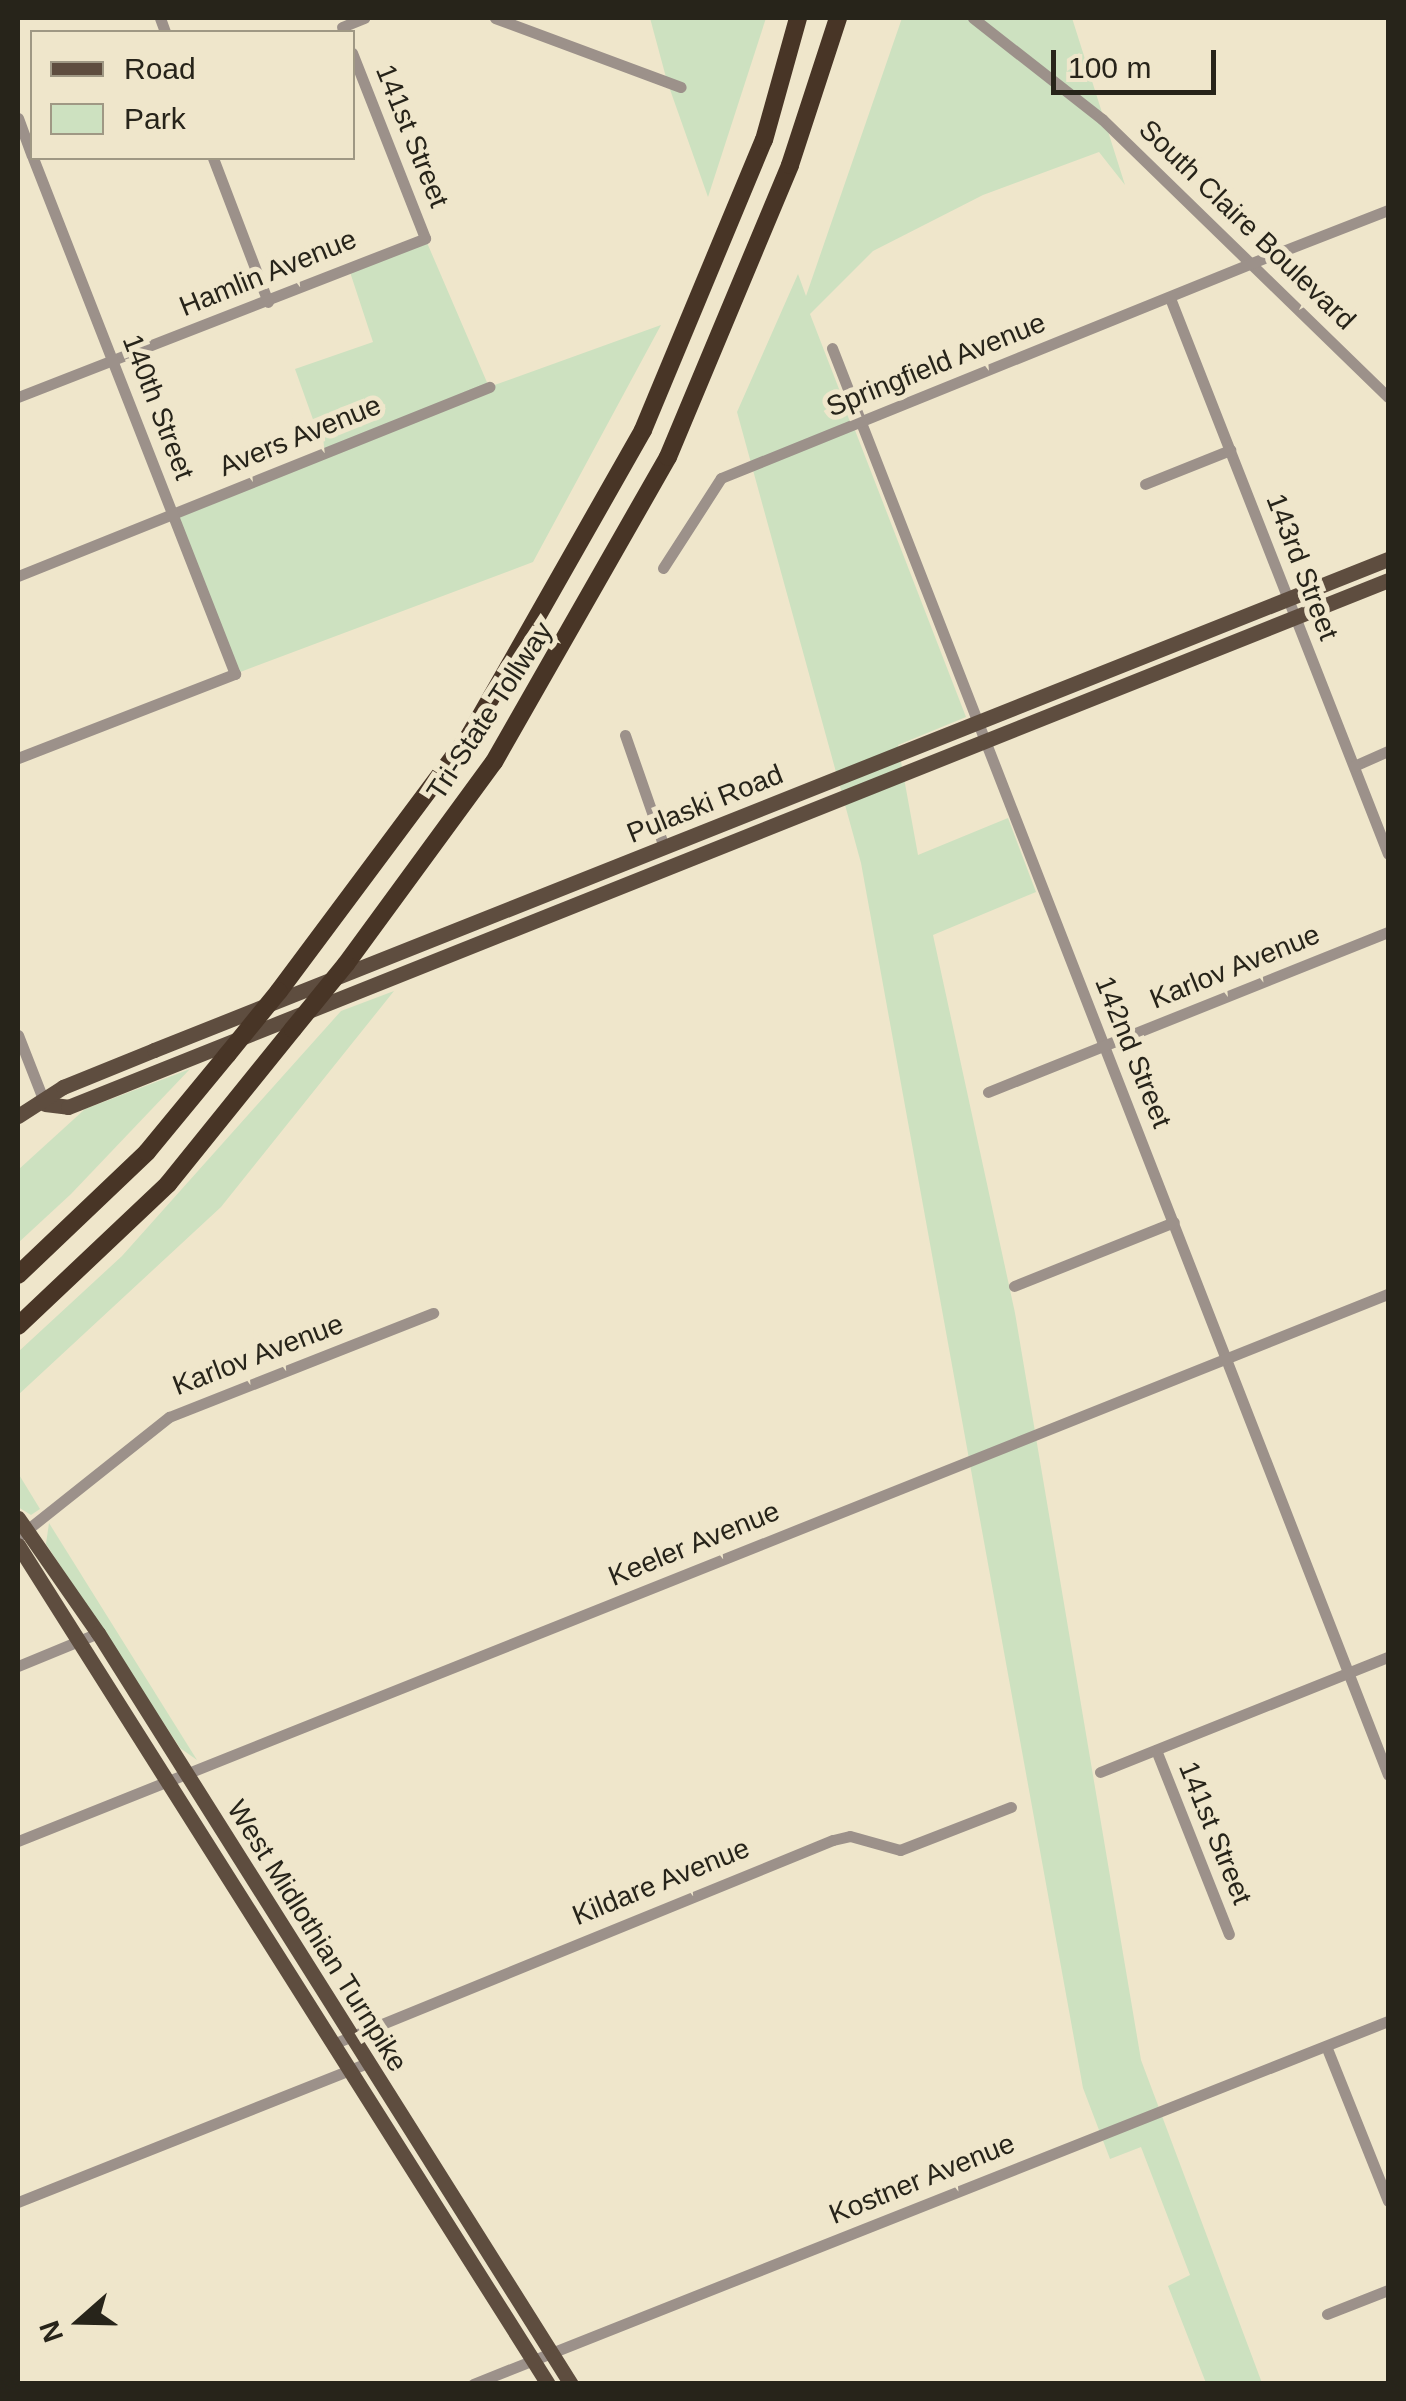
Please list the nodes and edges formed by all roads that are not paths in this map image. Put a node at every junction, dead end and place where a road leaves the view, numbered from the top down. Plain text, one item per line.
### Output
1 (364, 18) edge
2 (495, 18) edge
3 (798, 18) edge
4 (838, 18) edge
5 (973, 18) edge
6 (342, 26) edge
7 (355, 60) edge
8 (681, 86) dead end
9 (18, 118) edge
10 (30, 149) edge
11 (34, 160) edge
12 (214, 160) edge
13 (1388, 210) edge
14 (426, 238) joint
15 (1251, 263) junction
16 (1170, 298) junction
17 (268, 302) junction
18 (832, 348) dead end
19 (113, 360) junction
20 (489, 387) dead end
21 (18, 398) edge
22 (1388, 398) edge
23 (860, 421) junction
24 (1230, 450) junction
25 (1145, 484) dead end
26 (172, 514) junction
27 (1388, 559) edge
28 (662, 568) dead end
29 (18, 574) edge
30 (1388, 580) edge
31 (1287, 599) junction
32 (1294, 616) junction
33 (978, 723) junction
34 (625, 735) dead end
35 (985, 742) junction
36 (1388, 752) edge
37 (18, 758) edge
38 (1354, 766) junction
39 (664, 847) junction
40 (1388, 854) edge
41 (1388, 932) edge
42 (18, 1035) edge
43 (1104, 1046) junction
44 (988, 1092) dead end
45 (44, 1104) junction
46 (18, 1116) edge
47 (1174, 1222) junction
48 (18, 1275) edge
49 (1014, 1286) dead end
50 (1388, 1294) edge
51 (433, 1313) dead end
52 (18, 1326) edge
53 (1226, 1359) junction
54 (21, 1528) edge
55 (18, 1545) edge
56 (98, 1633) junction
57 (79, 1641) junction
58 (1388, 1658) edge
59 (18, 1666) edge
60 (1348, 1674) junction
61 (1156, 1750) junction
62 (1100, 1772) dead end
63 (185, 1774) junction
64 (1388, 1775) edge
65 (167, 1781) junction
66 (1010, 1807) dead end
67 (18, 1841) edge
68 (1229, 1934) dead end
69 (1388, 2022) edge
70 (351, 2036) junction
71 (333, 2044) junction
72 (1326, 2046) junction
73 (368, 2063) junction
74 (349, 2070) junction
75 (1388, 2201) edge
76 (18, 2202) edge
77 (1388, 2290) edge
78 (1327, 2314) dead end
79 (552, 2352) junction
80 (532, 2360) junction
81 (474, 2384) edge
82 (548, 2384) edge
83 (572, 2384) edge

1 - 6 street
2 - 8 street
3 - 48 highway, Tri-State Tollway, bridge
4 - 52 highway, Tri-State Tollway, bridge
5 - 15 street, South Claire Boulevard
7 - 14 street, 141st Street
9 - 10 street, 140th Street
11 - 19 street, 140th Street
12 - 17 street
13 - 15 street, Springfield Avenue
14 - 17 street, Hamlin Avenue
15 - 16 street, Springfield Avenue
15 - 22 street, South Claire Boulevard
16 - 23 street, Springfield Avenue
16 - 24 street, 143rd Street
17 - 19 street, Hamlin Avenue
18 - 23 street, 142nd Street
19 - 21 street, Hamlin Avenue
19 - 26 street, 140th Street
20 - 26 street, Avers Avenue
23 - 28 street, Springfield Avenue
23 - 33 street, 142nd Street
24 - 25 street
24 - 31 street, 143rd Street
26 - 29 street, Avers Avenue
26 - 37 street, 140th Street
27 - 31 main road, Pulaski Road
30 - 32 main road, Pulaski Road
31 - 32 street, 143rd Street
31 - 33 main road, Pulaski Road
32 - 35 main road, Pulaski Road
32 - 38 street, 143rd Street
33 - 35 street, 142nd Street
33 - 39 main road, Pulaski Road
34 - 39 street
35 - 43 street, 142nd Street
35 - 45 main road, Pulaski Road
36 - 38 street
38 - 40 street, 143rd Street
39 - 45 main road, Pulaski Road
41 - 43 street, Karlov Avenue
42 - 45 street
43 - 44 street, Karlov Avenue
43 - 47 street, 142nd Street
45 - 46 main road, Pulaski Road
47 - 49 street
47 - 53 street, 142nd Street
50 - 53 street, Keeler Avenue
51 - 54 street, Karlov Avenue
53 - 60 street, 142nd Street
53 - 63 street, Keeler Avenue
54 - 56 main road, West Midlothian Turnpike
55 - 57 main road, West Midlothian Turnpike
56 - 57 street
56 - 63 main road, West Midlothian Turnpike
57 - 59 street
57 - 65 main road, West Midlothian Turnpike
58 - 60 street
60 - 61 street
60 - 64 street, 142nd Street
61 - 62 street
61 - 68 street, 141st Street
63 - 65 street, Keeler Avenue
63 - 70 main road, West Midlothian Turnpike
65 - 67 street, Keeler Avenue
65 - 71 main road, West Midlothian Turnpike
66 - 70 street, Kildare Avenue
69 - 72 street, Kostner Avenue
70 - 71 street, Kildare Avenue
70 - 73 main road, West Midlothian Turnpike
71 - 74 main road, West Midlothian Turnpike
72 - 75 street
72 - 79 street, Kostner Avenue
73 - 74 street
73 - 79 main road, West Midlothian Turnpike
74 - 76 street
74 - 80 main road, West Midlothian Turnpike
77 - 78 street
79 - 80 street, Kostner Avenue
79 - 83 main road, West Midlothian Turnpike
80 - 81 street, Kostner Avenue
80 - 82 main road, West Midlothian Turnpike

